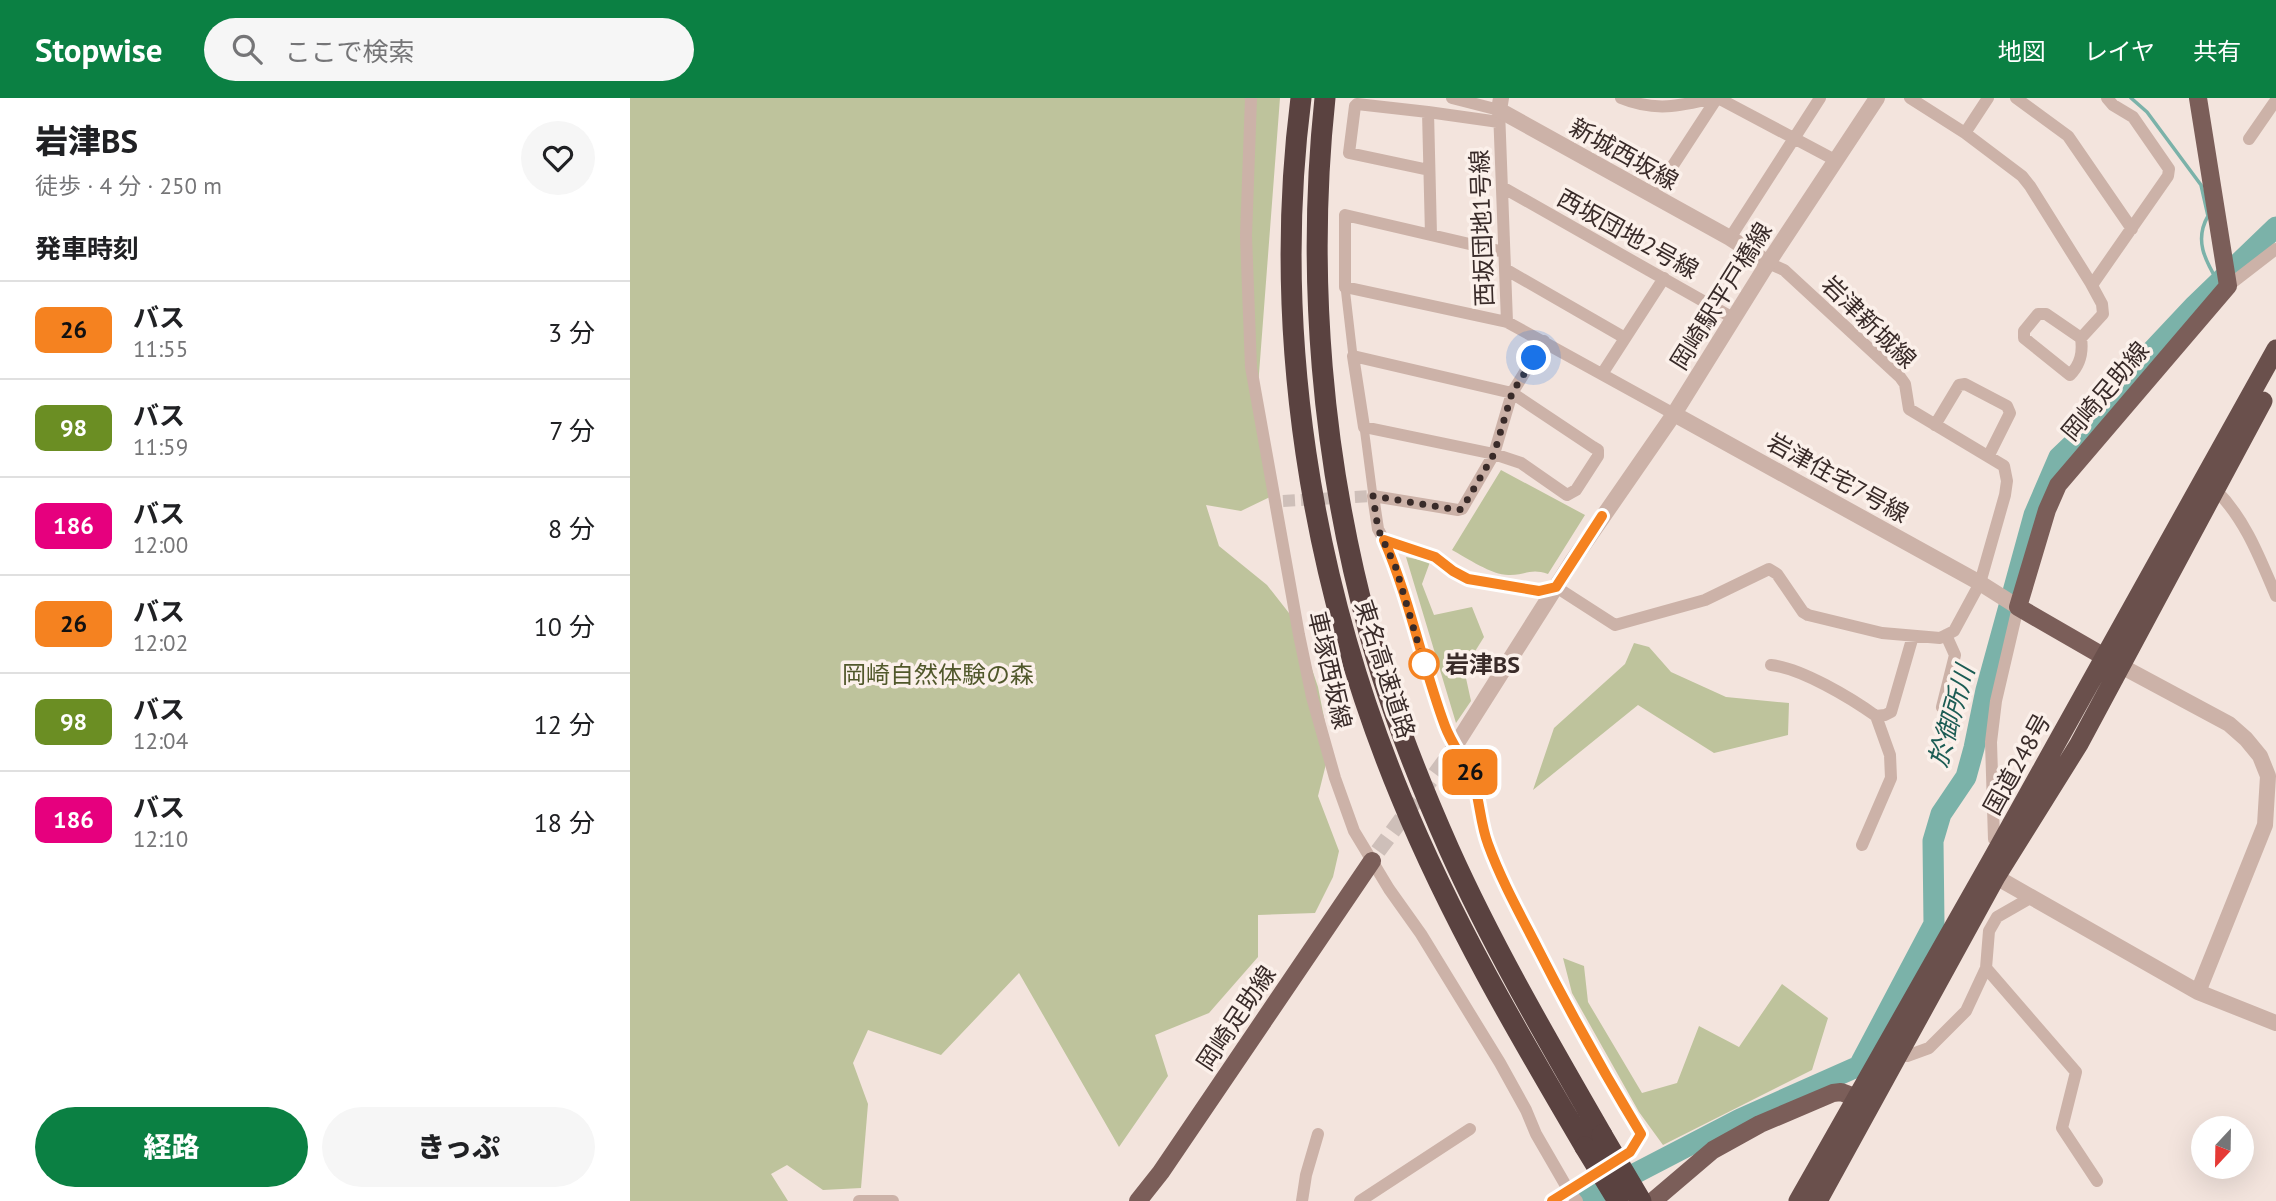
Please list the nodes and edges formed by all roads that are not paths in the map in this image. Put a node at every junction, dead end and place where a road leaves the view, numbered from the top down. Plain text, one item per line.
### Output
1 (1251, 98) edge
2 (1301, 98) edge
3 (1325, 98) edge
4 (1452, 98) edge
5 (1621, 98) edge
6 (1717, 98) edge
7 (1821, 98) edge
8 (1877, 98) edge
9 (1910, 98) edge
10 (1988, 98) edge
11 (2016, 98) edge
12 (2198, 98) edge
13 (2113, 100) edge
14 (2276, 100) edge
15 (1500, 110) edge
16 (1428, 112) junction
17 (1965, 133) junction
18 (2249, 138) dead end
19 (1795, 140) junction
20 (1835, 160) junction
21 (1429, 170) junction
22 (1502, 187) junction
23 (1653, 197) junction
24 (2132, 229) junction
25 (1431, 236) junction
26 (1730, 238) junction
27 (2276, 249) edge
28 (1504, 252) junction
29 (1768, 263) junction
30 (1505, 269) junction
31 (2227, 277) junction
32 (1664, 278) junction
33 (2089, 280) junction
34 (1345, 287) junction
35 (1733, 318) junction
36 (1507, 322) junction
37 (1625, 338) junction
38 (2081, 338) junction
39 (1544, 341) junction
40 (2276, 349) edge
41 (1353, 356) junction
42 (1602, 374) junction
43 (2276, 376) edge
44 (1512, 393) junction
45 (1674, 414) junction
46 (1935, 425) junction
47 (1364, 427) junction
48 (1494, 454) junction
49 (1989, 455) junction
50 (2214, 489) junction
51 (1373, 496) junction
52 (1384, 540) junction
53 (1980, 583) junction
54 (1556, 587) junction
55 (2276, 596) edge
56 (2018, 607) junction
57 (1946, 635) junction
58 (1913, 636) junction
59 (2113, 662) junction
60 (1770, 665) dead end
61 (1951, 711) dead end
62 (1876, 716) junction
63 (1452, 751) junction
64 (2272, 774) edge
65 (1994, 839) dead end
66 (1862, 845) dead end
67 (1375, 856) junction
68 (1996, 877) junction
69 (2032, 897) junction
70 (1986, 968) junction
71 (2198, 992) junction
72 (2276, 1023) edge
73 (1907, 1056) dead end
74 (1863, 1100) junction
75 (1470, 1129) dead end
76 (1318, 1134) dead end
77 (1593, 1141) junction
78 (2097, 1181) dead end
79 (1574, 1197) edge
80 (1655, 1199) edge
81 (859, 1201) edge
82 (893, 1201) edge
83 (1138, 1201) edge
84 (1302, 1201) edge
85 (1360, 1201) edge
86 (1552, 1201) edge
87 (1618, 1201) edge
88 (1798, 1201) edge
89 (1818, 1201) edge

1 - 67 street, 車塚西坂線
2 - 77 highway, 東名高速道路
3 - 77 highway, 東名高速道路
4 - 15 street, 新城西坂線
5 - 6 street
6 - 19 street
6 - 23 street
7 - 19 street
8 - 20 street, 岡崎駅平戸橋線
9 - 17 street
10 - 17 street
11 - 24 street
12 - 31 main road
13 - 24 street
14 - 18 street
15 - 16 street
15 - 22 street, 西坂団地1号線
15 - 23 street, 新城西坂線
16 - 21 street
16 - 21 street
17 - 33 street
19 - 20 street
19 - 26 street
20 - 29 street, 岡崎駅平戸橋線
21 - 25 street
22 - 28 street, 西坂団地1号線
22 - 32 street, 西坂団地2号線
23 - 26 street, 新城西坂線
24 - 33 street
25 - 28 street
25 - 34 street
26 - 29 street, 新城西坂線
27 - 31 street
28 - 30 street, 西坂団地1号線
29 - 35 street, 岡崎駅平戸橋線
29 - 46 street, 岩津新城線
30 - 36 street, 西坂団地1号線
30 - 37 street
31 - 56 main road, 岡崎足助線
32 - 35 street, 西坂団地2号線
32 - 37 street
33 - 38 street
34 - 36 street
34 - 41 street
35 - 45 street, 岡崎駅平戸橋線
36 - 39 street, 西坂団地1号線
37 - 42 street
38 - 38 street
39 - 42 street, 西坂団地1号線
39 - 44 street
40 - 59 highway, 国道248号
41 - 44 street
41 - 47 street
42 - 45 street, 西坂団地1号線
43 - 50 highway, 国道248号
44 - 48 street
44 - 48 street
45 - 53 street, 岩津住宅7号線
45 - 54 street, 岡崎駅平戸橋線
46 - 49 street, 岩津新城線
46 - 49 street
47 - 48 street
47 - 51 street
48 - 51 street
49 - 53 street, 岩津新城線
50 - 55 street
50 - 59 highway, 国道248号
51 - 52 street
52 - 54 street
52 - 63 street
53 - 56 street, 岩津住宅7号線
53 - 57 street, 岩津新城線
54 - 58 street
54 - 63 street
56 - 59 main road
56 - 65 street
57 - 58 street
57 - 61 street
58 - 62 street
59 - 64 street
59 - 68 highway, 国道248号
59 - 74 highway, 国道248号
60 - 62 street
62 - 66 street
63 - 79 street
64 - 71 street
67 - 79 street, 車塚西坂線
67 - 83 main road, 岡崎足助線
68 - 69 street
68 - 74 highway, 国道248号
69 - 70 street
69 - 71 street
70 - 73 street
70 - 78 street
71 - 72 street
74 - 80 main road
74 - 88 highway, 国道248号
74 - 89 highway, 国道248号
75 - 85 street
76 - 84 street
77 - 80 highway, 東名高速道路, bridge
77 - 87 highway, 東名高速道路, bridge
79 - 86 street
81 - 82 street

